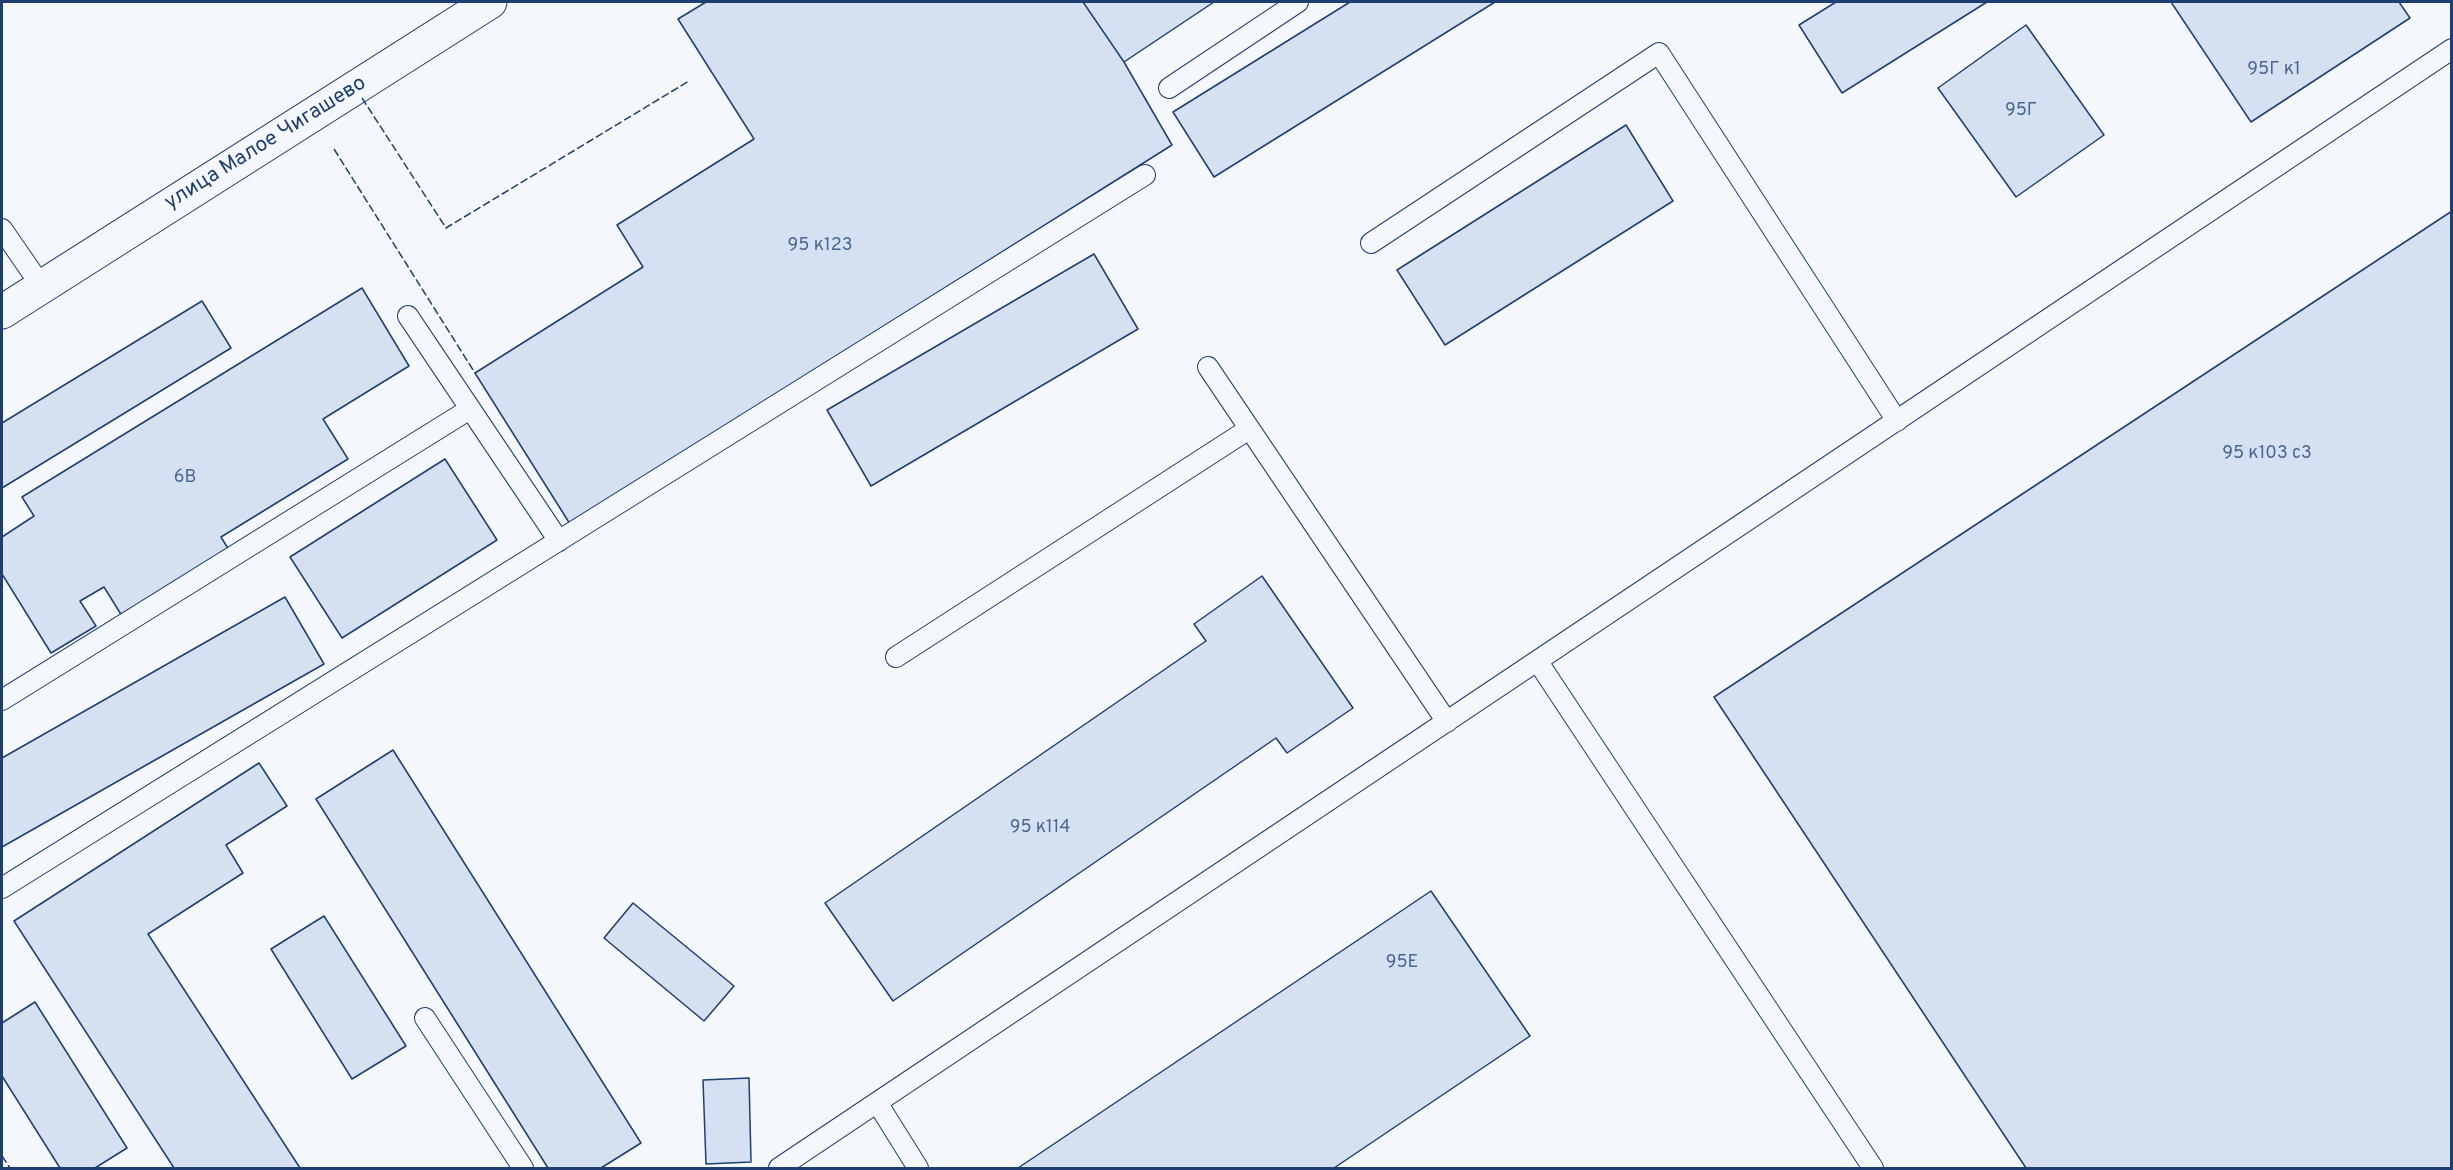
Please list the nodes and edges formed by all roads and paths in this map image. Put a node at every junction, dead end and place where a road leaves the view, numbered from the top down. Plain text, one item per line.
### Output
1 (490, 2) edge
2 (1298, 2) edge
3 (2451, 49) edge
4 (1169, 88) dead end
5 (1145, 176) dead end
6 (2, 229) edge
7 (1371, 243) dead end
8 (42, 287) junction
9 (2, 312) edge
10 (408, 316) dead end
11 (1208, 367) dead end
12 (470, 409) junction
13 (1897, 421) junction
14 (1249, 429) junction
15 (559, 541) junction
16 (896, 657) dead end
17 (1538, 662) junction
18 (2, 700) edge
19 (1447, 722) junction
20 (2, 888) edge
21 (424, 1018) dead end
22 (878, 1104) junction
23 (804, 1162) edge
24 (523, 1168) edge
25 (779, 1168) edge
26 (918, 1168) edge
27 (1873, 1168) edge

1 - 8 street, улица Малое Чигашево
2 - 4 lane
3 - 13 lane
5 - 15 lane
6 - 8 lane
7 - 13 lane
8 - 9 street, улица Малое Чигашево
10 - 12 lane
11 - 14 lane
12 - 15 lane
12 - 18 lane
13 - 17 lane
14 - 16 lane
14 - 19 lane
15 - 20 lane
17 - 19 lane
17 - 27 lane
19 - 22 lane
21 - 24 lane
22 - 23 lane
22 - 26 lane
23 - 25 lane

